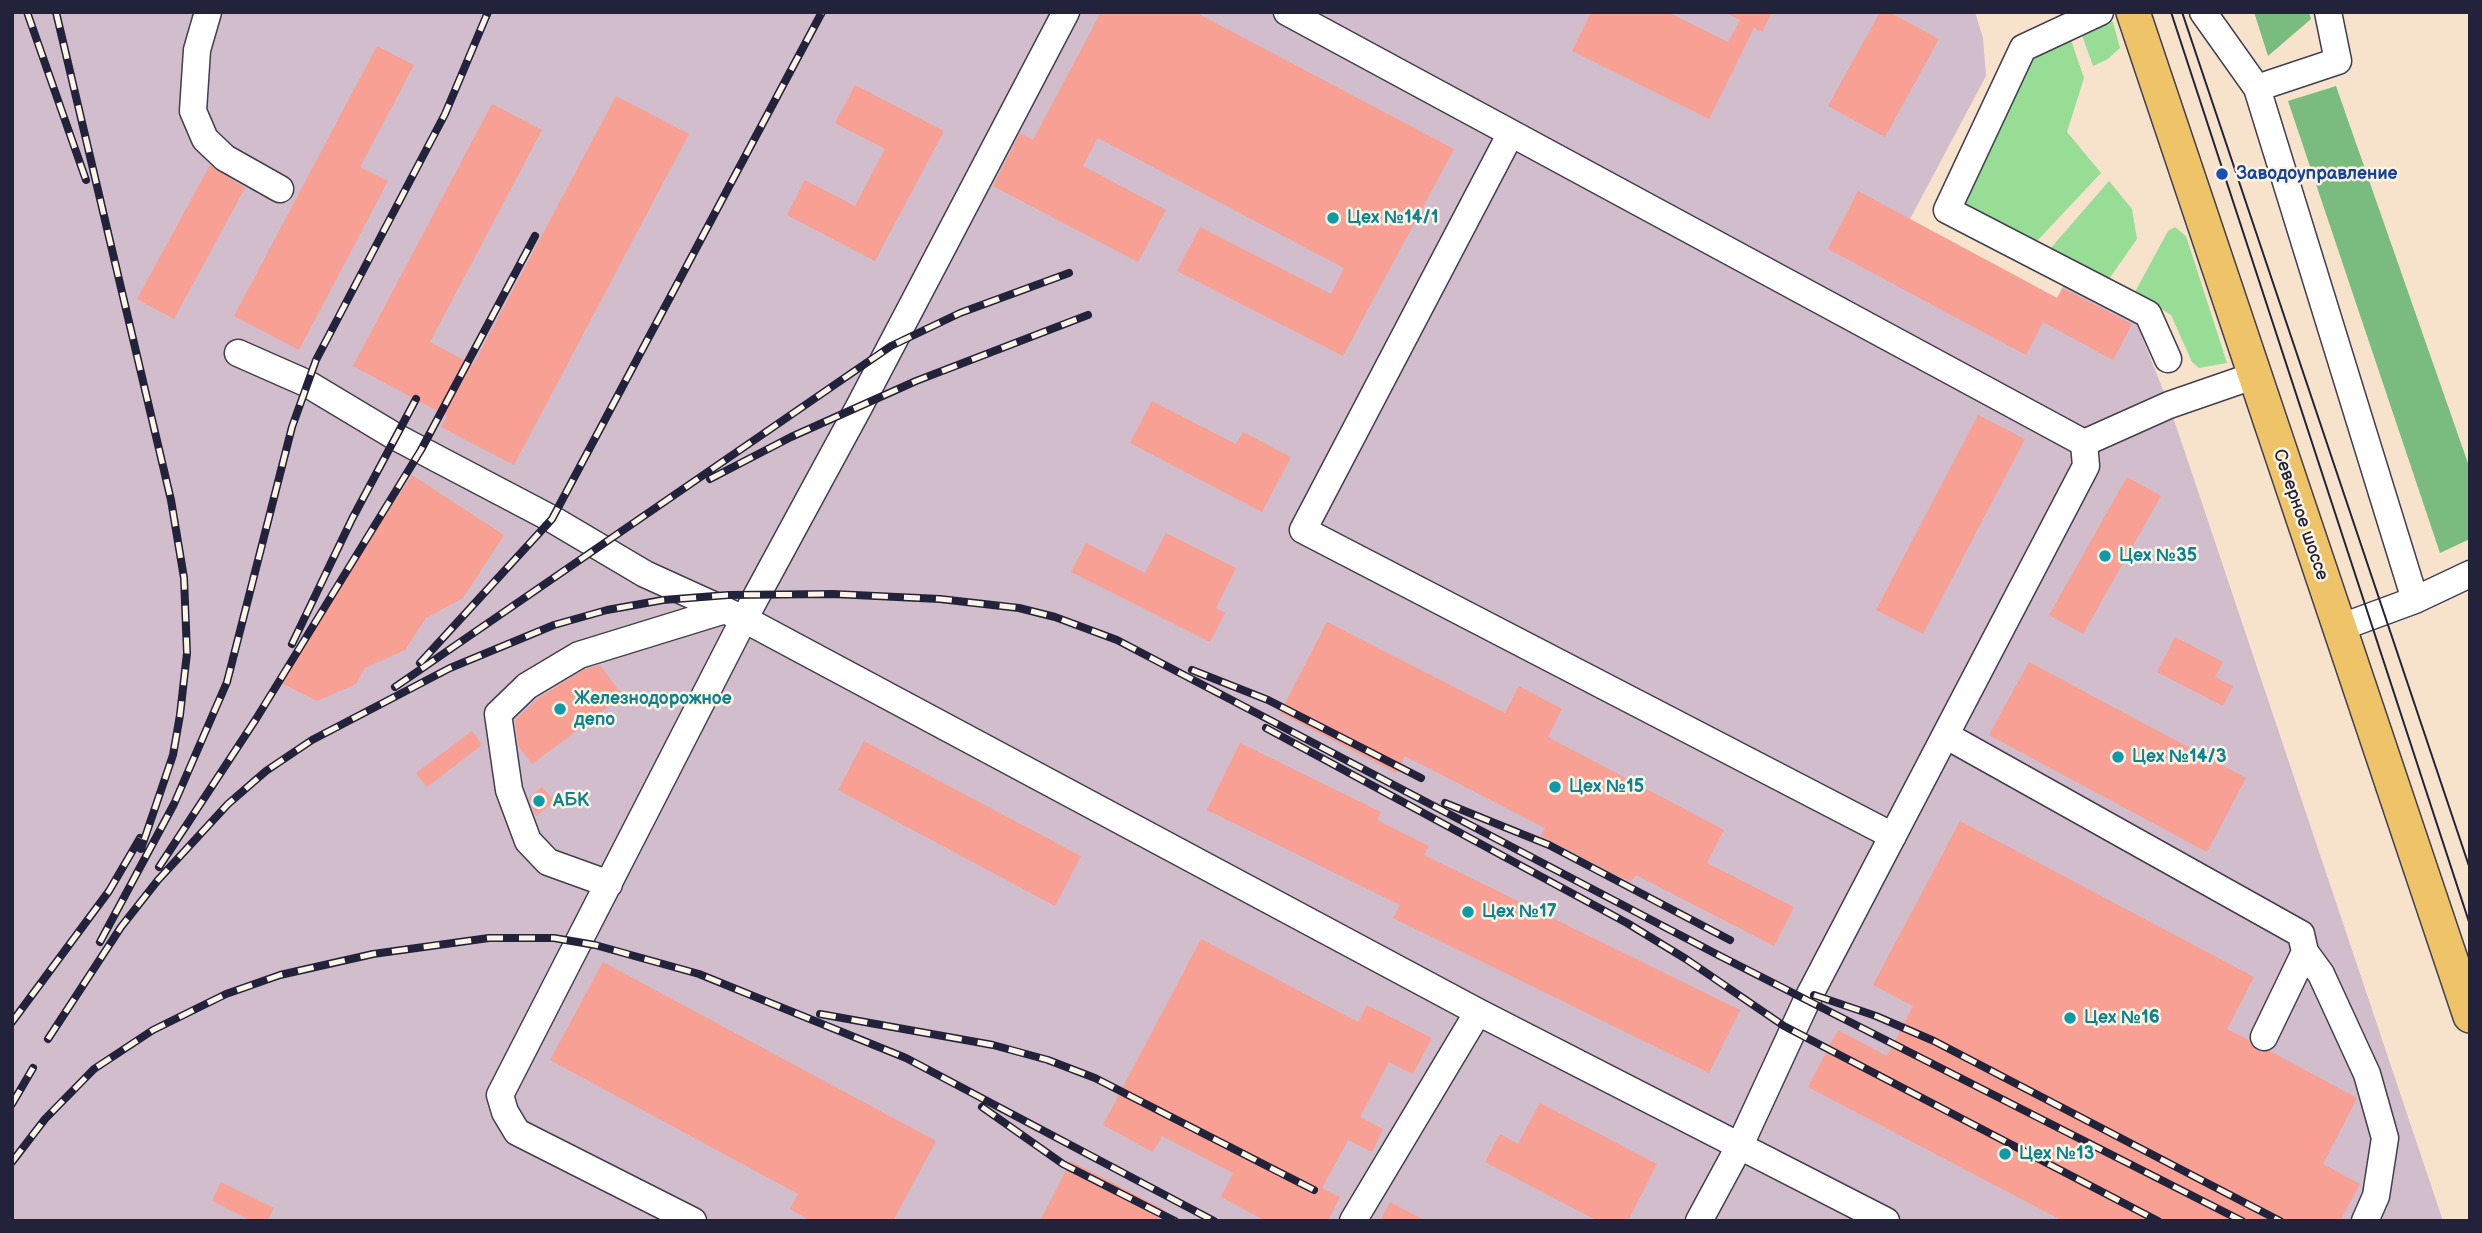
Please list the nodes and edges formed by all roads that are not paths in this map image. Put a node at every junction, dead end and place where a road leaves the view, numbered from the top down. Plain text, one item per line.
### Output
1 (208, 12) edge
2 (1066, 12) edge
3 (1287, 12) edge
4 (2100, 12) edge
5 (2133, 12) edge
6 (2203, 12) edge
7 (2328, 12) edge
8 (2257, 88) junction
9 (1511, 133) junction
10 (279, 189) dead end
11 (238, 353) dead end
12 (2168, 359) dead end
13 (2253, 376) junction
14 (2084, 443) junction
15 (2470, 574) edge
16 (2414, 600) junction
17 (735, 614) junction
18 (2339, 628) junction
19 (1947, 736) junction
20 (1893, 836) junction
21 (609, 884) junction
22 (2305, 953) junction
23 (1478, 1012) junction
24 (2470, 1016) edge
25 (2264, 1037) dead end
26 (1740, 1145) junction
27 (693, 1221) edge
28 (1353, 1221) edge
29 (1699, 1221) edge
30 (1886, 1221) edge
31 (2365, 1221) edge

1 - 10 lane
2 - 17 lane
3 - 9 lane
4 - 12 lane
5 - 13 main road, Северное шоссе
6 - 8 lane
7 - 8 lane
8 - 16 lane
9 - 14 lane
9 - 20 lane
11 - 17 lane
13 - 14 lane
13 - 18 main road, Северное шоссе
14 - 19 lane
15 - 16 lane
16 - 18 lane
17 - 21 lane
17 - 21 lane
17 - 23 lane
18 - 24 main road, Северное шоссе
19 - 20 lane
19 - 22 lane
20 - 26 lane
21 - 27 lane
22 - 25 lane
22 - 31 lane
23 - 26 lane
23 - 28 lane
26 - 29 lane
26 - 30 lane

